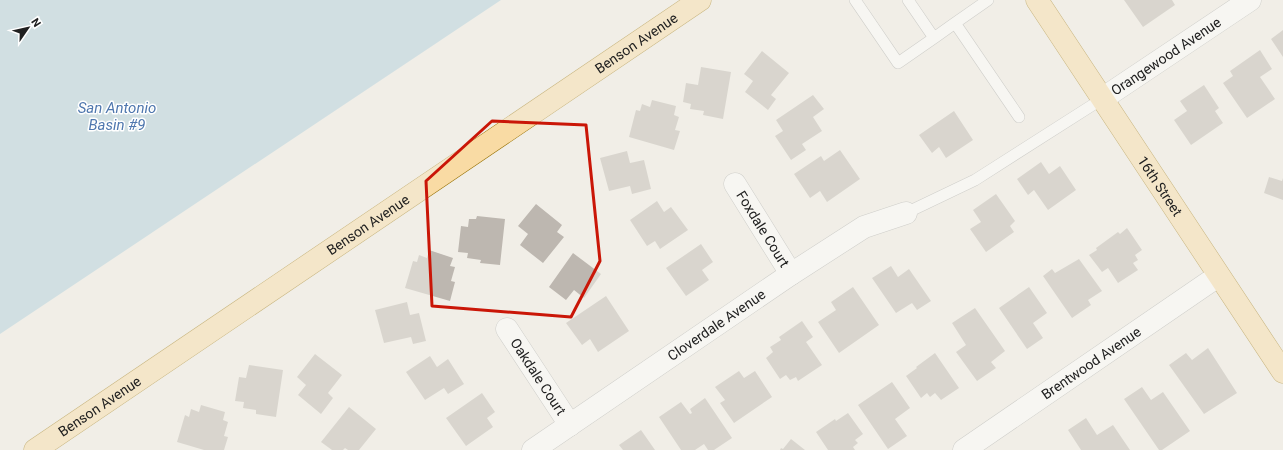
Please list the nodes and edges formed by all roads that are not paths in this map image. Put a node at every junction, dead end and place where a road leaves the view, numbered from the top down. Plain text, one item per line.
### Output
1 (700, 0) edge
2 (855, 0) edge
3 (908, 0) edge
4 (988, 0) edge
5 (1037, 0) edge
6 (1247, 1) edge
7 (955, 23) junction
8 (934, 38) junction
9 (1102, 99) junction
10 (1019, 117) dead end
11 (735, 184) dead end
12 (906, 213) joint
13 (791, 274) junction
14 (1218, 276) junction
15 (507, 329) dead end
16 (1283, 372) edge
17 (570, 425) junction
18 (35, 450) edge
19 (532, 450) edge
20 (964, 450) edge

1 - 18 main road, Benson Avenue
2 - 8 lane
3 - 8 lane
4 - 7 lane
5 - 9 main road, 16th Street
6 - 9 street, Orangewood Avenue
7 - 8 lane
7 - 10 lane
9 - 12 lane
9 - 14 main road, 16th Street
11 - 13 street, Foxdale Court
12 - 13 street, Cloverdale Avenue
13 - 17 street, Cloverdale Avenue
14 - 16 main road, 16th Street
14 - 20 street, Brentwood Avenue
15 - 17 street, Oakdale Court
17 - 19 street, Cloverdale Avenue

